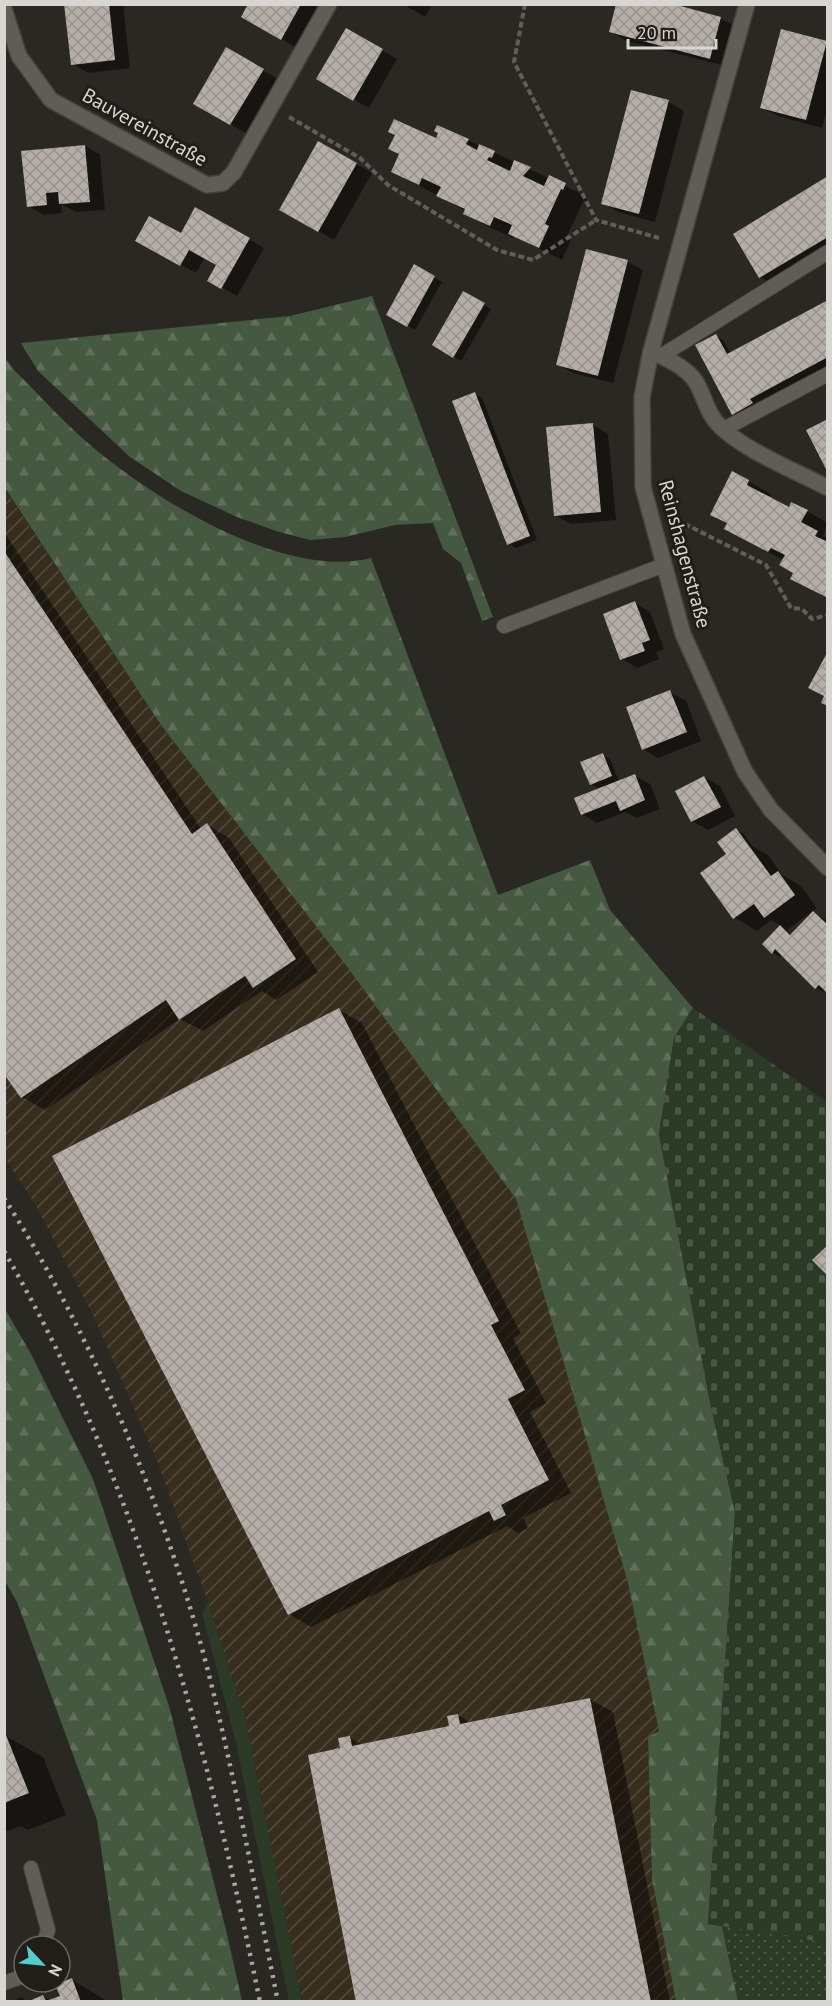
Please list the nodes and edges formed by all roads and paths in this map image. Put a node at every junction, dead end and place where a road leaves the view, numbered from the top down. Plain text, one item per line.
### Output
1 (329, 4) edge
2 (525, 4) edge
3 (747, 4) edge
4 (4, 9) edge
5 (272, 106) junction
6 (596, 220) junction
7 (683, 244) junction
8 (828, 252) edge
9 (656, 353) junction
10 (828, 374) edge
11 (724, 429) junction
12 (828, 488) edge
13 (683, 523) dead end
14 (664, 565) junction
15 (828, 615) edge
16 (504, 626) dead end
17 (828, 868) edge
18 (31, 1868) dead end
19 (47, 1934) edge

1 - 5 street, Bauvereinstraße
2 - 6 path
3 - 7 street, Reinshagenstraße
4 - 5 street, Bauvereinstraße
5 - 6 path
6 - 7 path
7 - 9 street, Reinshagenstraße
8 - 9 lane
9 - 11 street
9 - 14 street, Reinshagenstraße
10 - 11 lane
11 - 12 street
13 - 15 path
14 - 16 lane
14 - 17 street, Reinshagenstraße
18 - 19 lane

